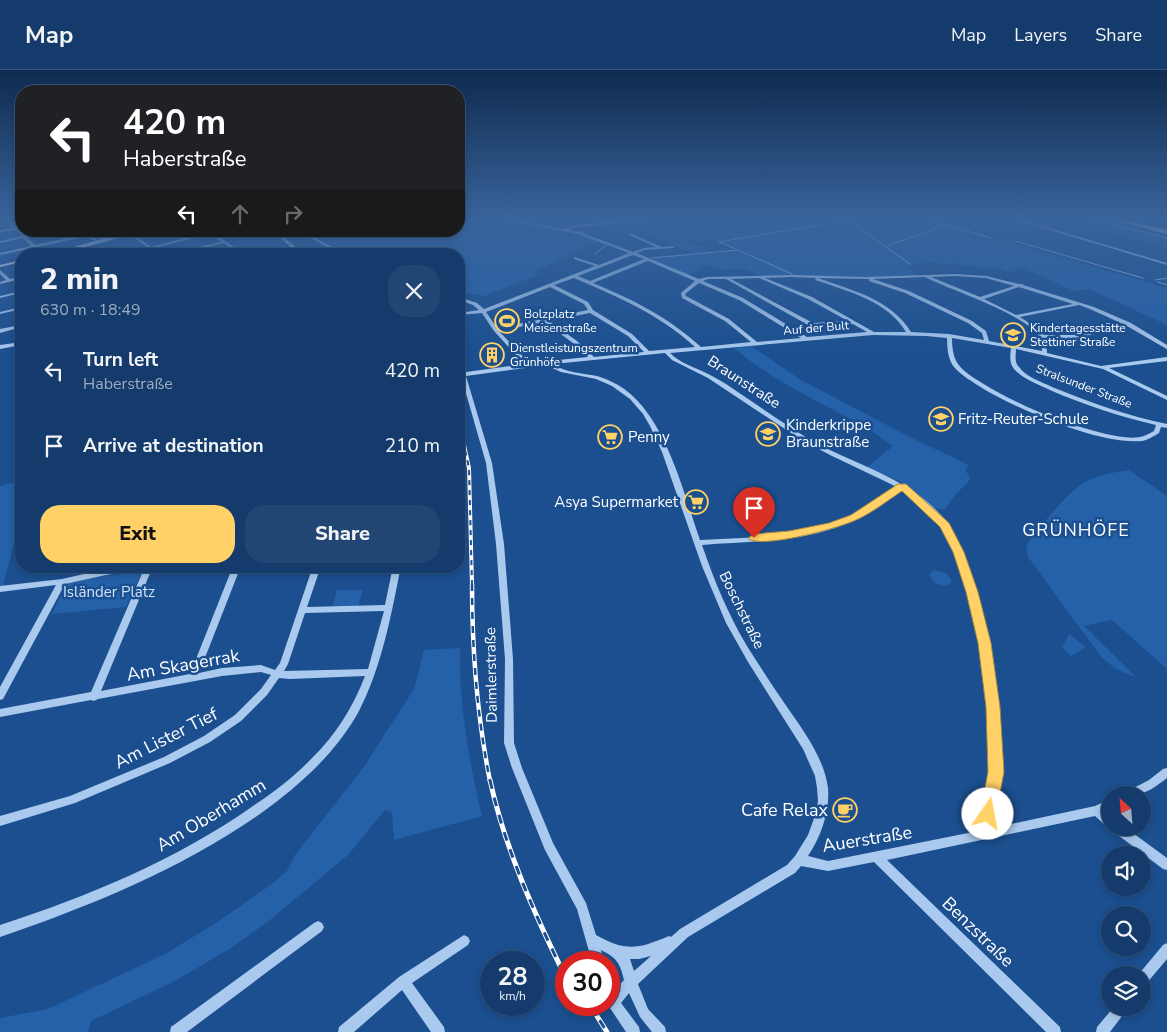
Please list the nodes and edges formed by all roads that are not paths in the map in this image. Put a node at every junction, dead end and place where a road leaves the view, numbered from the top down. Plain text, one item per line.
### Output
1 (593, 264) edge
2 (605, 264) edge
3 (635, 264) edge
4 (660, 264) edge
5 (599, 266) junction
6 (0, 271) edge
7 (574, 276) junction
8 (758, 276) junction
9 (811, 276) junction
10 (925, 276) junction
11 (726, 278) junction
12 (867, 278) junction
13 (15, 280) edge
14 (700, 280) junction
15 (9, 281) junction
16 (589, 282) junction
17 (0, 283) edge
18 (550, 285) junction
19 (1021, 285) junction
20 (15, 293) edge
21 (0, 297) edge
22 (980, 299) junction
23 (465, 300) edge
24 (1079, 304) junction
25 (15, 309) edge
26 (483, 311) junction
27 (591, 311) junction
28 (0, 313) edge
29 (465, 313) edge
30 (1016, 316) junction
31 (545, 320) junction
32 (855, 322) junction
33 (1129, 324) junction
34 (15, 327) edge
35 (496, 330) junction
36 (0, 331) edge
37 (873, 333) junction
38 (910, 334) junction
39 (949, 336) junction
40 (1042, 337) junction
41 (805, 338) junction
42 (987, 342) junction
43 (755, 343) junction
44 (15, 345) edge
45 (0, 347) edge
46 (1014, 347) junction
47 (1167, 347) edge
48 (699, 348) junction
49 (666, 351) junction
50 (648, 353) junction
51 (1044, 354) junction
52 (592, 358) junction
53 (1167, 359) edge
54 (549, 363) junction
55 (528, 365) junction
56 (1104, 368) junction
57 (465, 374) edge
58 (465, 387) edge
59 (1167, 398) edge
60 (1159, 424) junction
61 (1167, 426) edge
62 (902, 487) junction
63 (698, 543) junction
64 (93, 573) edge
65 (145, 573) edge
66 (234, 573) edge
67 (315, 573) edge
68 (396, 573) edge
69 (62, 582) junction
70 (0, 589) edge
71 (388, 608) junction
72 (302, 610) junction
73 (372, 672) junction
74 (277, 674) junction
75 (194, 677) junction
76 (0, 696) edge
77 (94, 697) junction
78 (0, 713) edge
79 (1167, 772) edge
80 (1147, 786) edge
81 (1101, 808) edge
82 (1096, 811) junction
83 (1101, 815) edge
84 (0, 821) edge
85 (994, 832) junction
86 (1129, 836) edge
87 (876, 857) junction
88 (799, 860) junction
89 (1167, 865) edge
90 (318, 927) dead end
91 (0, 932) edge
92 (684, 933) junction
93 (592, 939) junction
94 (464, 941) dead end
95 (1167, 949) edge
96 (595, 951) edge
97 (615, 951) edge
98 (620, 952) edge
99 (620, 956) edge
100 (1151, 969) edge
101 (403, 981) junction
102 (631, 982) junction
103 (620, 990) edge
104 (620, 1010) edge
105 (1115, 1016) edge
106 (176, 1032) edge
107 (344, 1032) edge
108 (439, 1032) edge
109 (634, 1032) edge
110 (660, 1032) edge
111 (1055, 1032) edge
112 (1102, 1032) edge

1 - 5 street
2 - 5 street
3 - 16 street
4 - 14 street
5 - 7 street
6 - 15 street
7 - 16 street
7 - 18 street
8 - 9 street
8 - 11 street
8 - 32 street
9 - 12 street
9 - 38 street
10 - 12 street
10 - 19 street
10 - 22 street
11 - 14 street
11 - 32 street
12 - 42 street
13 - 15 street
14 - 41 street
14 - 43 street
15 - 17 street
16 - 48 street
18 - 26 street
18 - 27 street
19 - 22 street
19 - 24 street
20 - 21 street
22 - 30 street
23 - 26 street
24 - 30 street
24 - 33 street
25 - 28 street
26 - 29 street
26 - 35 street
27 - 31 street
27 - 50 street
30 - 40 street
31 - 35 street
31 - 52 street
32 - 37 street
33 - 40 street
33 - 47 street
34 - 36 street
35 - 55 street
37 - 38 street, Auf der Bult
37 - 41 street, Auf der Bult
38 - 39 street, Auf der Bult
39 - 42 street, Auf der Bult
39 - 60 street
40 - 51 street
41 - 43 street, Auf der Bult
42 - 46 street, Auf der Bult
43 - 48 street, Auf der Bult
44 - 45 street
46 - 51 street, Auf der Bult
46 - 60 street, Stralsunder Straße
48 - 49 street, Auf der Bult
49 - 50 street, Auf der Bult
49 - 62 street, Braunstraße
50 - 52 street, Auf der Bult
51 - 56 street, Auf der Bult
52 - 54 street, Auf der Bult
53 - 56 street, Auf der Bult
54 - 55 street, Auf der Bult
54 - 63 street, Boschstraße
55 - 57 street, Auf der Bult
56 - 59 street
58 - 93 street, Daimlerstraße
60 - 61 street, Stralsunder Straße
62 - 63 street
62 - 85 street, Braunstraße
63 - 88 street, Boschstraße
64 - 69 street
65 - 77 street
66 - 75 street
67 - 72 street, Am Lister Tief
68 - 71 street, Am Oberhamm
69 - 70 street
69 - 76 street
71 - 72 street
71 - 73 street, Am Oberhamm
72 - 74 street, Am Lister Tief
73 - 74 street, Am Skagerrak
73 - 91 street, Am Oberhamm
74 - 75 street, Am Skagerrak
74 - 84 street, Am Lister Tief
75 - 77 street, Am Skagerrak
77 - 78 street, Am Skagerrak
79 - 80 street
81 - 82 street, Auerstraße
82 - 83 street
82 - 85 street, Auerstraße
85 - 87 street, Auerstraße
86 - 89 street
87 - 88 street, Auerstraße
87 - 111 street, Benzstraße
88 - 92 street
90 - 106 street
92 - 98 street
92 - 102 street
93 - 96 street, Daimlerstraße
93 - 97 street
94 - 101 street
95 - 100 street
99 - 102 street
101 - 107 street
101 - 108 street
102 - 103 street
102 - 110 street
104 - 109 street
105 - 112 street

